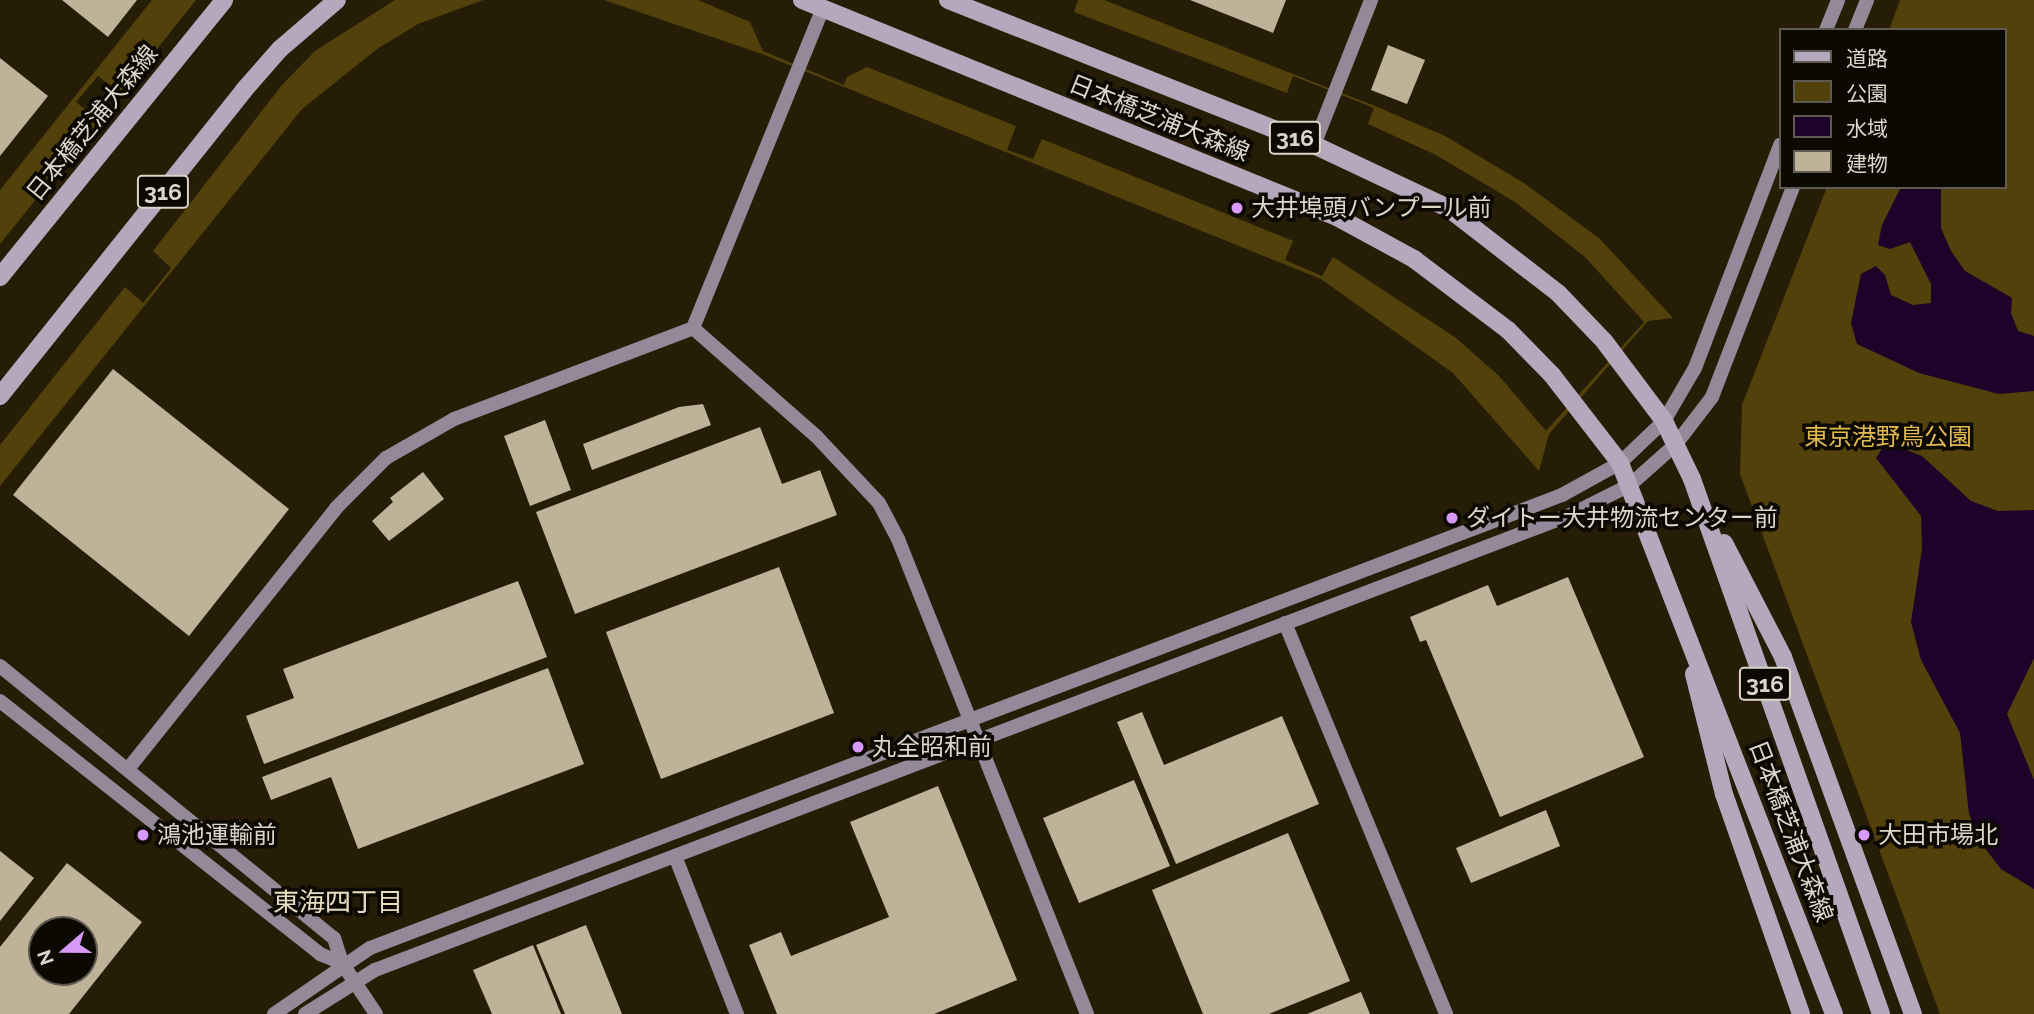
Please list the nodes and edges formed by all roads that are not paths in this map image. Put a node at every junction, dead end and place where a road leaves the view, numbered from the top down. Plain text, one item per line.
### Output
1 (219, 0) edge
2 (224, 0) edge
3 (337, 0) edge
4 (802, 0) edge
5 (948, 0) edge
6 (1371, 0) edge
7 (1838, 0) edge
8 (1867, 0) edge
9 (823, 8) junction
10 (1827, 28) edge
11 (1856, 28) edge
12 (191, 38) junction
13 (1314, 145) junction
14 (1778, 150) edge
15 (1792, 189) edge
16 (0, 277) edge
17 (693, 328) junction
18 (0, 396) edge
19 (1664, 421) junction
20 (1676, 444) junction
21 (1620, 463) junction
22 (1630, 485) junction
23 (1709, 520) junction
24 (1677, 606) junction
25 (1285, 623) junction
26 (0, 666) edge
27 (0, 701) edge
28 (967, 720) junction
29 (975, 742) junction
30 (128, 769) junction
31 (675, 856) junction
32 (342, 963) junction
33 (354, 980) junction
34 (274, 1014) edge
35 (305, 1014) edge
36 (376, 1014) edge
37 (737, 1014) edge
38 (1087, 1014) edge
39 (1446, 1014) edge
40 (1801, 1014) edge
41 (1833, 1014) edge
42 (1881, 1014) edge
43 (1913, 1014) edge

1 - 12 street
2 - 12 main road, 日本橋芝浦大森線
3 - 18 main road, 316
4 - 9 main road, 日本橋芝浦大森線 / 316
5 - 13 main road, 日本橋芝浦大森線 / 316
6 - 13 street
7 - 10 street
8 - 11 street
9 - 17 street
9 - 21 main road, 日本橋芝浦大森線 / 316
12 - 16 main road, 日本橋芝浦大森線
13 - 19 main road, 日本橋芝浦大森線 / 316
14 - 19 street
15 - 20 street
17 - 28 street
17 - 30 street
19 - 20 main road, 日本橋芝浦大森線 / 316
19 - 21 street
20 - 22 street
20 - 23 main road, 日本橋芝浦大森線 / 316
21 - 22 main road, 日本橋芝浦大森線 / 316
21 - 28 street
22 - 24 main road, 日本橋芝浦大森線 / 316
22 - 25 street
23 - 42 main road, 日本橋芝浦大森線 / 316
23 - 43 main road
24 - 40 main road
24 - 41 main road, 日本橋芝浦大森線 / 316
25 - 29 street
25 - 39 street
26 - 30 street
27 - 32 street
28 - 29 street
28 - 32 street
29 - 31 street
29 - 38 street
30 - 32 street
31 - 33 street
31 - 37 street
32 - 33 street
32 - 34 street
33 - 35 street
33 - 36 street

